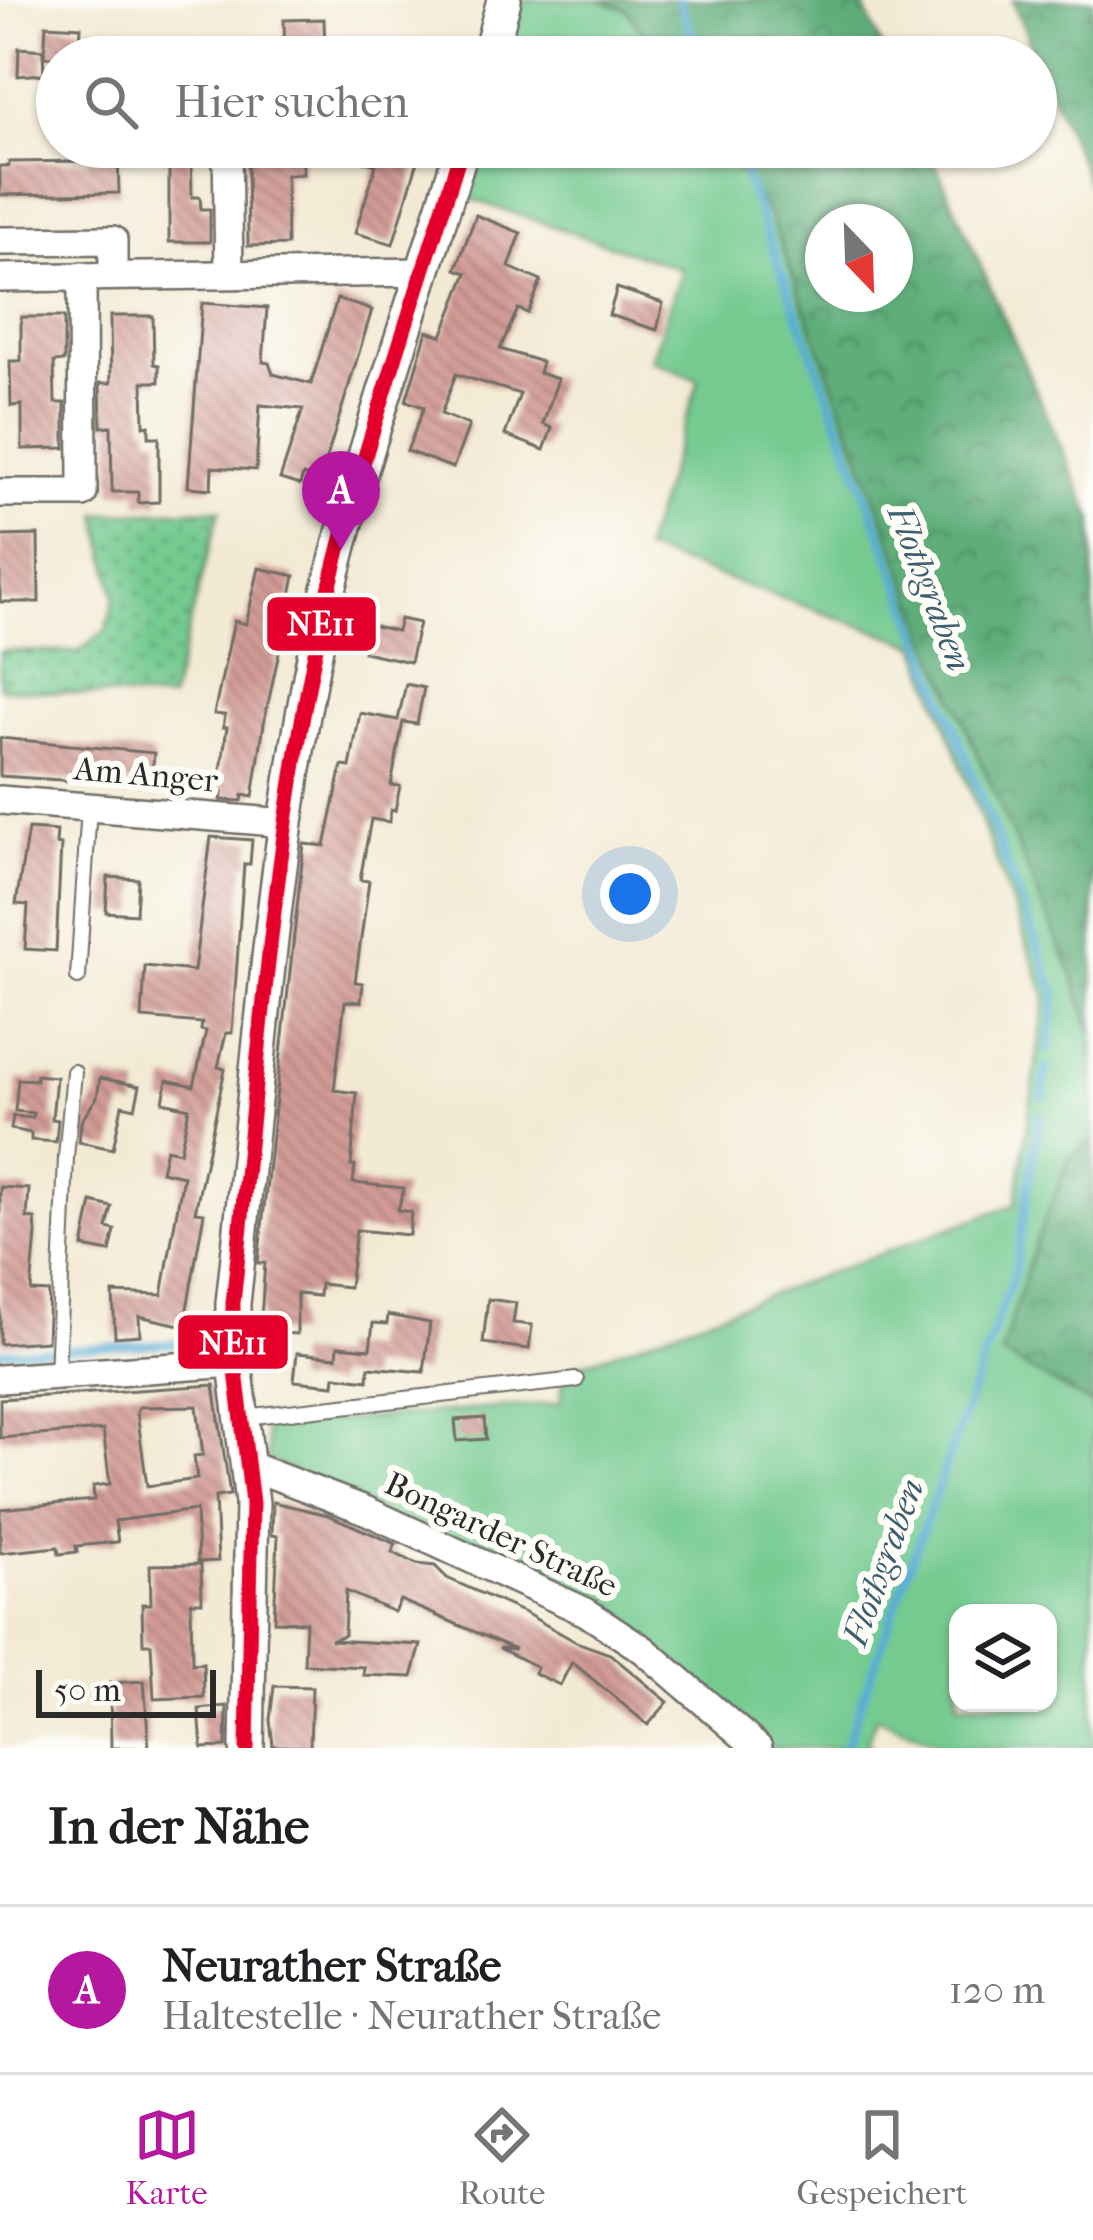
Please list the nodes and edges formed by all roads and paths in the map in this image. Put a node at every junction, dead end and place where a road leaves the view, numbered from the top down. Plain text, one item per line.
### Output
1 (504, 0) edge
2 (495, 36) edge
3 (227, 168) edge
4 (456, 168) edge
5 (0, 241) edge
6 (424, 272) junction
7 (229, 273) junction
8 (82, 276) junction
9 (113, 276) junction
10 (0, 278) edge
11 (0, 494) edge
12 (0, 800) edge
13 (89, 807) junction
14 (286, 823) junction
15 (78, 977) dead end
16 (74, 1072) dead end
17 (234, 1363) junction
18 (57, 1368) junction
19 (0, 1379) edge
20 (576, 1380) dead end
21 (244, 1417) junction
22 (250, 1466) junction
23 (247, 1748) edge
24 (758, 1748) edge

1 - 2 street
3 - 7 street
4 - 6 street
5 - 9 street
6 - 7 street
6 - 14 street
7 - 9 street
8 - 9 street
8 - 10 street
8 - 11 street
12 - 13 street, Am Anger
13 - 14 street, Am Anger
13 - 15 lane
14 - 17 street
16 - 18 lane
17 - 18 street
17 - 21 street
18 - 19 street
20 - 21 lane
21 - 22 street
22 - 23 street
22 - 24 street, Bongarder Straße

